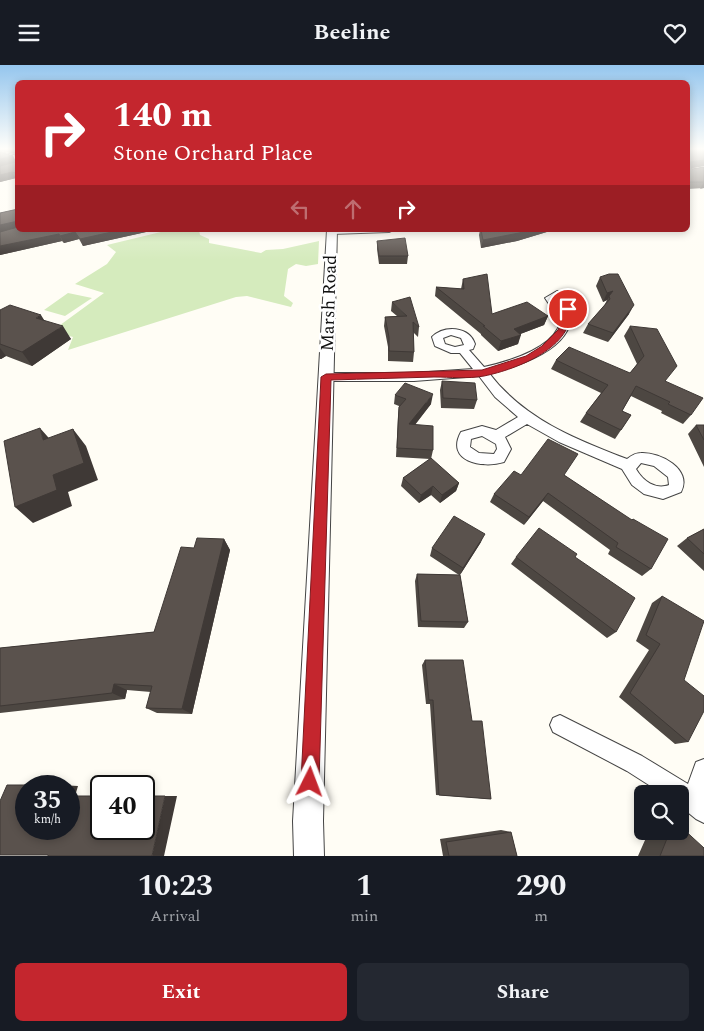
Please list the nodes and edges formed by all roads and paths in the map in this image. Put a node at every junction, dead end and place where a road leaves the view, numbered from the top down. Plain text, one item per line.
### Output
1 (332, 232) edge
2 (566, 309) dead end
3 (463, 350) dead end
4 (482, 373) junction
5 (326, 377) junction
6 (526, 418) junction
7 (497, 436) dead end
8 (629, 466) dead end
9 (560, 725) dead end
10 (704, 770) edge
11 (699, 807) edge
12 (309, 856) edge

1 - 5 street, Marsh Road
2 - 4 street
3 - 4 street
4 - 5 street
4 - 6 street
5 - 12 street, Marsh Road
6 - 7 street
6 - 8 street
9 - 11 street
10 - 11 street

